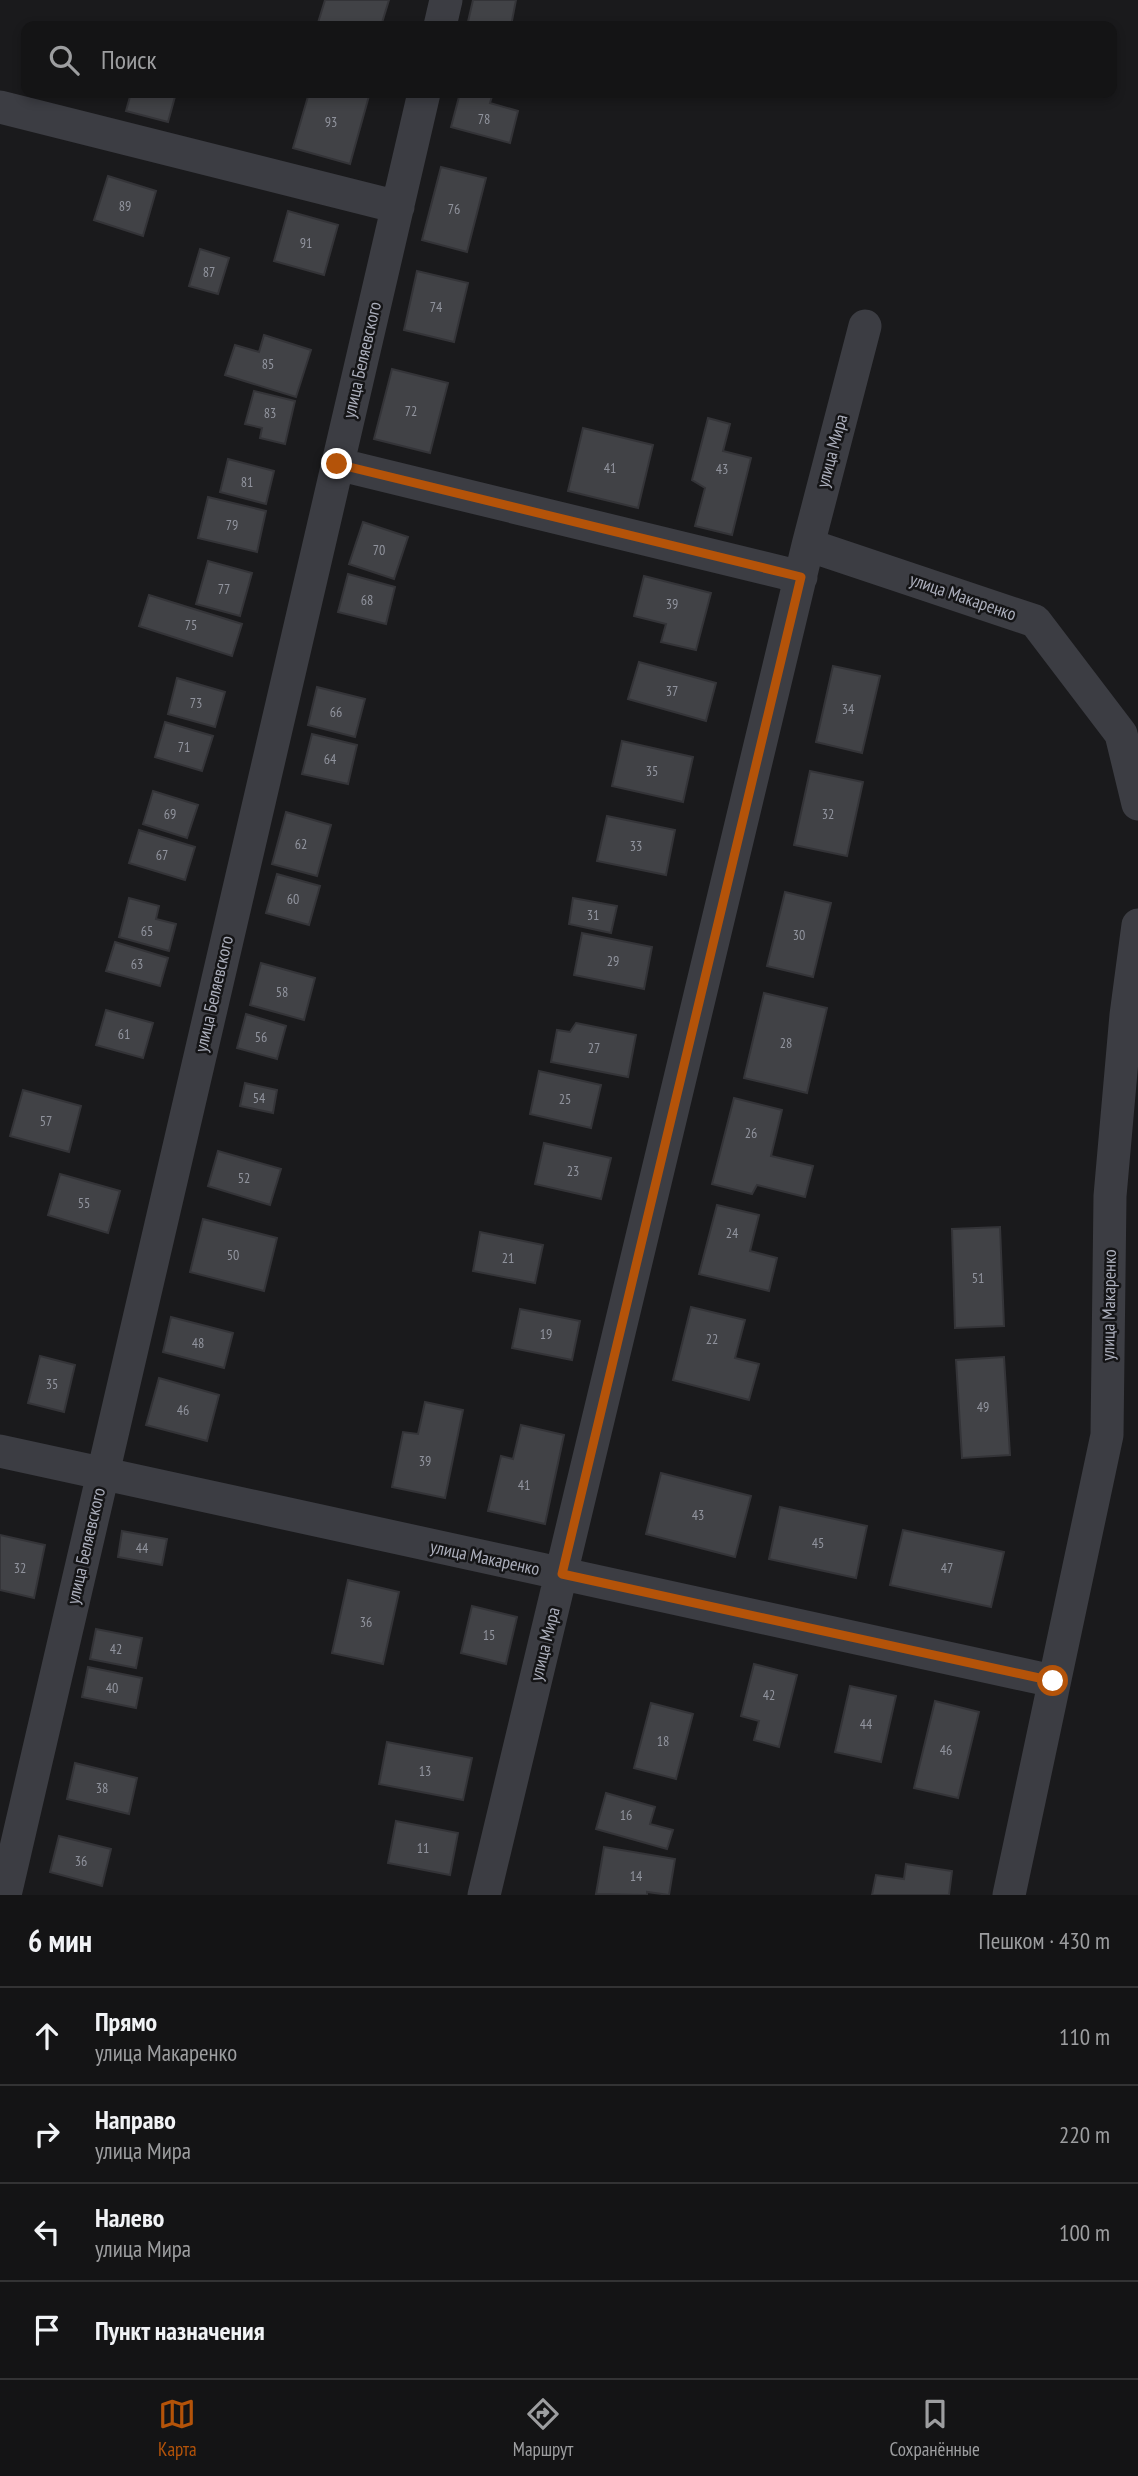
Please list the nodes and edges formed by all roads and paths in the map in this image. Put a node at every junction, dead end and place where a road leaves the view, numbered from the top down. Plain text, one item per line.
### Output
1 (446, 0) edge
2 (441, 21) edge
3 (423, 98) edge
4 (0, 107) edge
5 (398, 207) junction
6 (865, 326) dead end
7 (337, 464) junction
8 (804, 561) junction
9 (1138, 804) edge
10 (1138, 925) edge
11 (0, 1451) edge
12 (103, 1474) junction
13 (562, 1574) junction
14 (1053, 1681) junction
15 (5, 1895) edge
16 (484, 1895) edge
17 (1009, 1895) edge

1 - 2 street
3 - 5 street, улица Беляевского
4 - 5 street
5 - 7 street, улица Беляевского
6 - 8 street, улица Мира
7 - 8 street
7 - 12 street, улица Беляевского
8 - 9 street, улица Макаренко
8 - 13 street, улица Мира
10 - 14 street, улица Макаренко
11 - 12 street, улица Макаренко
12 - 13 street, улица Макаренко
12 - 15 street, улица Беляевского
13 - 14 street, улица Макаренко
13 - 16 street, улица Мира
14 - 17 street, улица Макаренко

